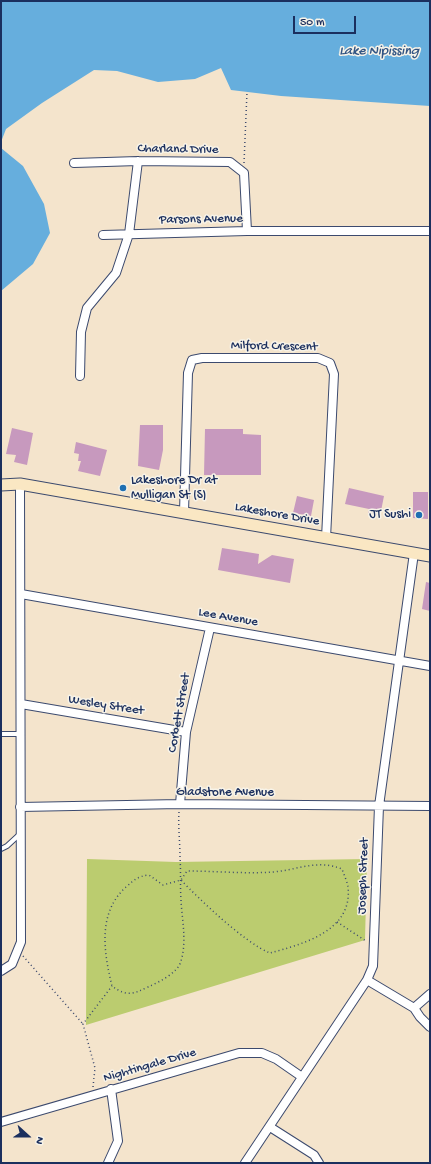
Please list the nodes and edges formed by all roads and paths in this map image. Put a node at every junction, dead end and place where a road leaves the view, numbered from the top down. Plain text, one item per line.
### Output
1 (247, 92) dead end
2 (138, 161) junction
3 (74, 163) dead end
4 (244, 173) junction
5 (247, 231) junction
6 (430, 231) edge
7 (129, 234) junction
8 (103, 235) dead end
9 (80, 376) dead end
10 (20, 484) junction
11 (1, 485) edge
12 (184, 512) junction
13 (326, 538) junction
14 (414, 553) junction
15 (430, 556) edge
16 (21, 594) junction
17 (210, 628) junction
18 (399, 661) junction
19 (430, 666) edge
20 (21, 704) junction
21 (186, 732) junction
22 (1, 734) edge
23 (20, 734) junction
24 (180, 804) junction
25 (379, 806) junction
26 (430, 806) edge
27 (20, 807) junction
28 (20, 834) junction
29 (1, 849) edge
30 (181, 880) junction
31 (337, 922) junction
32 (374, 946) junction
33 (17, 951) junction
34 (1, 971) edge
35 (367, 980) junction
36 (112, 986) junction
37 (430, 994) edge
38 (414, 1008) junction
39 (83, 1024) junction
40 (430, 1026) edge
41 (302, 1077) junction
42 (111, 1089) junction
43 (93, 1094) junction
44 (1, 1122) edge
45 (270, 1127) junction
46 (108, 1163) edge
47 (245, 1163) edge
48 (319, 1163) edge

1 - 4 path
2 - 3 street, Charland Drive
2 - 4 street, Charland Drive
2 - 7 street
4 - 5 street
5 - 6 street, Parsons Avenue
5 - 7 street, Parsons Avenue
7 - 8 street, Parsons Avenue
7 - 9 street
10 - 11 main road, Lakeshore Drive
10 - 12 main road, Lakeshore Drive
10 - 16 street
12 - 13 main road, Lakeshore Drive
12 - 13 street, Milford Crescent
13 - 14 main road, Lakeshore Drive
14 - 15 main road, Lakeshore Drive
14 - 18 street, Joseph Street
16 - 17 street, Lee Avenue
16 - 20 street
17 - 18 street, Lee Avenue
17 - 21 street, Corbett Street
18 - 19 street, Lee Avenue
18 - 25 street, Joseph Street
20 - 21 street, Wesley Street
20 - 23 street
21 - 24 street, Corbett Street
22 - 23 lane
23 - 27 street
24 - 25 street, Gladstone Avenue
24 - 27 street, Gladstone Avenue
24 - 30 path
25 - 26 street, Gladstone Avenue
25 - 32 street, Joseph Street
27 - 28 street
28 - 29 lane
28 - 33 street
30 - 31 path
30 - 31 path
30 - 36 path
30 - 36 path
31 - 32 path
32 - 35 street, Joseph Street
33 - 34 street
33 - 39 path
35 - 38 street
35 - 41 street, Joseph Street
36 - 39 path
37 - 38 street
38 - 40 street
39 - 43 path
41 - 42 street, Nightingale Drive
41 - 45 street, Joseph Street
42 - 43 street, Nightingale Drive
42 - 46 street
43 - 44 street, Nightingale Drive
45 - 47 street, Joseph Street
45 - 48 street

